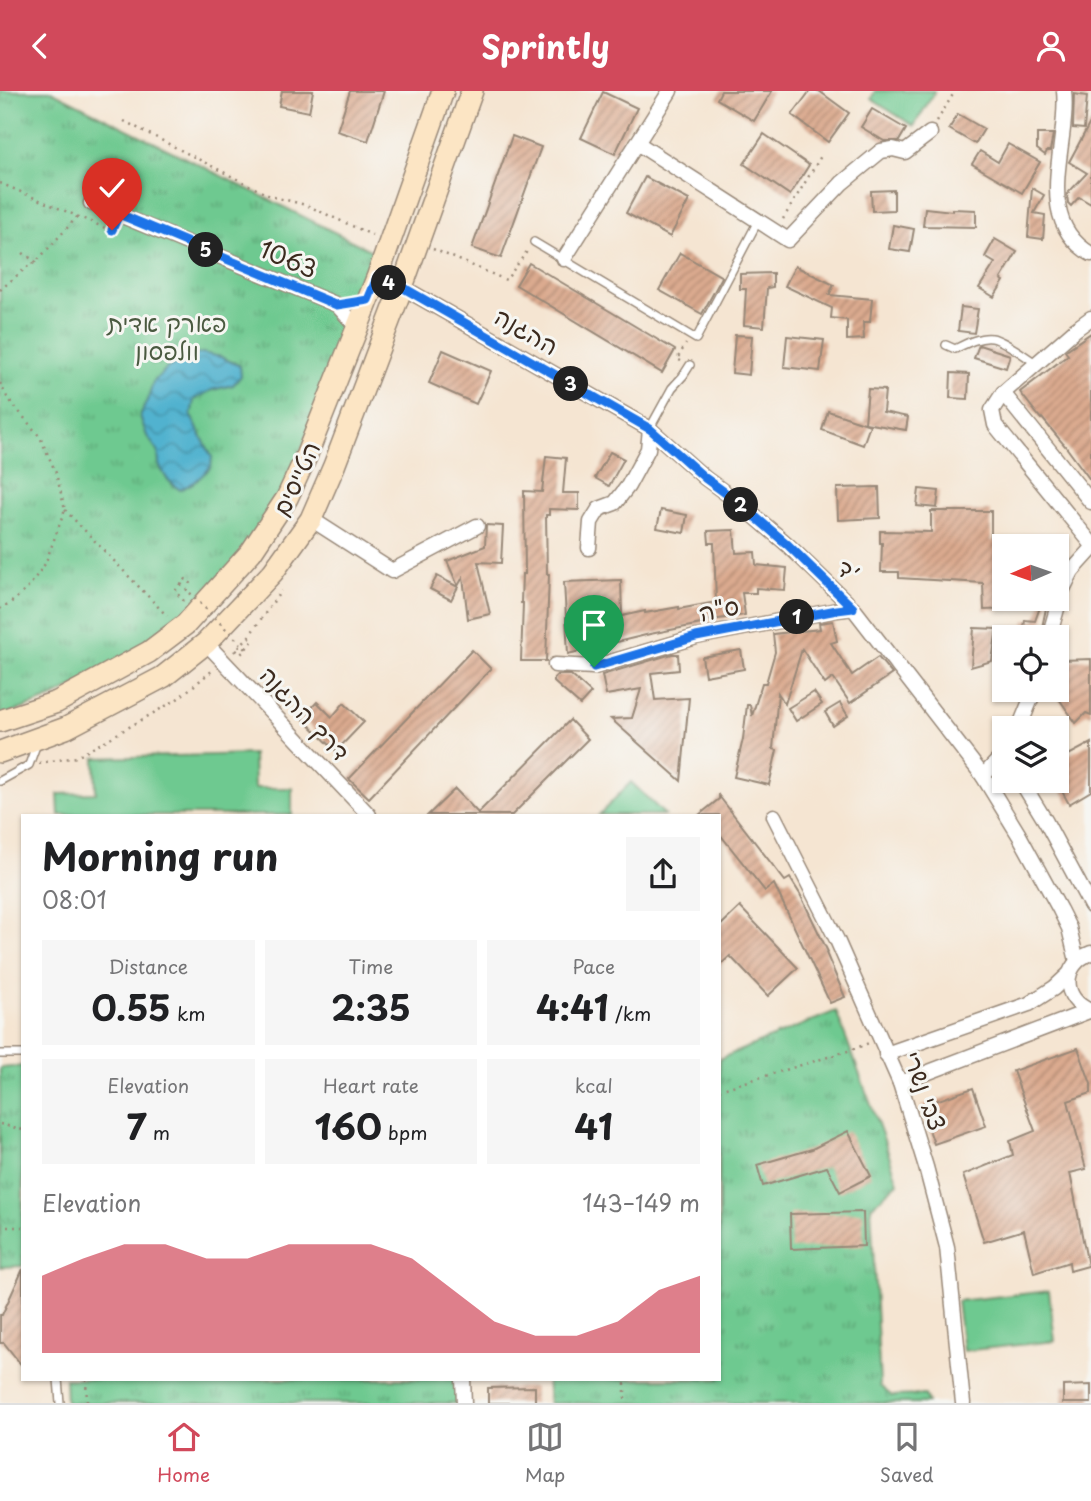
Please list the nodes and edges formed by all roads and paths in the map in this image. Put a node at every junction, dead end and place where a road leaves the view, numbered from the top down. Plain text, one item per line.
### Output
1 (443, 91) edge
2 (471, 91) edge
3 (670, 91) edge
4 (955, 91) edge
5 (1065, 91) edge
6 (124, 121) dead end
7 (930, 133) joint
8 (637, 143) junction
9 (821, 156) dead end
10 (0, 183) edge
11 (91, 203) dead end
12 (119, 214) junction
13 (78, 216) junction
14 (758, 221) junction
15 (781, 236) junction
16 (390, 242) junction
17 (534, 242) joint
18 (432, 249) dead end
19 (23, 253) dead end
20 (1091, 254) edge
21 (564, 259) junction
22 (36, 262) junction
23 (377, 278) junction
24 (402, 287) junction
25 (0, 290) edge
26 (368, 300) junction
27 (337, 305) junction
28 (1091, 318) edge
29 (357, 327) junction
30 (691, 335) junction
31 (946, 345) dead end
32 (1036, 363) junction
33 (690, 365) joint
34 (0, 383) edge
35 (1003, 393) junction
36 (650, 429) junction
37 (1091, 502) edge
38 (65, 510) junction
39 (311, 519) junction
40 (477, 526) dead end
41 (1091, 543) edge
42 (589, 548) dead end
43 (1091, 551) edge
44 (181, 584) junction
45 (197, 589) dead end
46 (186, 602) dead end
47 (853, 608) junction
48 (0, 609) edge
49 (1052, 625) edge
50 (180, 629) junction
51 (249, 636) dead end
52 (206, 643) junction
53 (246, 649) junction
54 (236, 650) dead end
55 (555, 665) dead end
56 (0, 721) edge
57 (38, 740) junction
58 (0, 752) edge
59 (992, 766) edge
60 (983, 775) junction
61 (0, 781) edge
62 (1028, 793) edge
63 (368, 814) edge
64 (774, 816) dead end
65 (1091, 907) edge
66 (1091, 953) edge
67 (1073, 968) junction
68 (1090, 1011) edge
69 (879, 1038) junction
70 (21, 1053) edge
71 (0, 1054) edge
72 (886, 1054) junction
73 (900, 1083) junction
74 (721, 1089) edge
75 (0, 1125) edge
76 (21, 1130) edge
77 (0, 1227) edge
78 (21, 1227) edge
79 (58, 1381) edge
80 (86, 1381) edge
81 (463, 1381) edge
82 (625, 1383) dead end
83 (60, 1403) edge
84 (87, 1403) edge
85 (464, 1403) edge
86 (625, 1403) edge
87 (963, 1403) edge

1 - 16 main road, הטייסים
2 - 24 main road, הטייסים
3 - 8 street
4 - 7 path
5 - 20 street
6 - 16 path
7 - 15 street
8 - 14 street
8 - 21 street
9 - 15 path
10 - 13 path
11 - 12 street, 1063
12 - 13 path
12 - 27 street, 1063
13 - 22 path
14 - 15 street
14 - 30 lane
16 - 23 main road, הטייסים
17 - 18 path
17 - 21 lane
19 - 22 path
21 - 30 lane
22 - 25 path
23 - 24 street, ההגנה
23 - 26 main road, הטייסים
24 - 36 street, ההגנה
24 - 39 main road, הטייסים
26 - 27 street, 1063
26 - 29 main road, הטייסים
27 - 29 street, 1063
28 - 32 street
29 - 50 main road, הטייסים
30 - 33 path
31 - 32 lane
32 - 35 street
33 - 36 lane
34 - 38 path
35 - 37 street
35 - 41 street
36 - 42 street
36 - 47 street, ד'
38 - 48 path
38 - 50 path
39 - 40 street
39 - 52 main road, הטייסים
43 - 49 street
44 - 45 path
44 - 46 path
44 - 53 path, bridge
47 - 55 street, ס"ה
47 - 60 street, ד'
50 - 56 main road, הטייסים
51 - 53 path
52 - 57 main road, הטייסים
52 - 63 street, דרך ההגנה
53 - 54 path
57 - 58 main road, הטייסים
57 - 61 lane
59 - 60 street
60 - 67 street
62 - 65 street
64 - 69 street, צבי נשרי
66 - 67 street
67 - 68 street
67 - 72 street
68 - 73 street
69 - 72 street, צבי נשרי
69 - 74 path
70 - 71 lane
72 - 73 street, צבי נשרי
73 - 87 street, צבי נשרי
75 - 76 path
77 - 78 path
79 - 83 lane
80 - 84 path
81 - 85 street
82 - 86 path

